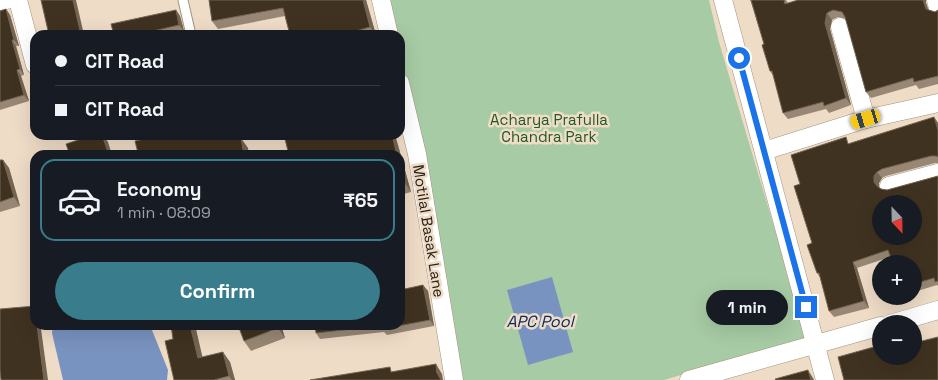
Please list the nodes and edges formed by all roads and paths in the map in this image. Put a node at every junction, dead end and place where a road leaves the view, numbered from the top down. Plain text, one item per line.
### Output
1 (6, 0) edge
2 (18, 0) edge
3 (183, 0) edge
4 (381, 0) edge
5 (723, 0) edge
6 (936, 0) edge
7 (0, 1) edge
8 (938, 8) edge
9 (840, 27) dead end
10 (190, 30) edge
11 (388, 30) edge
12 (30, 46) edge
13 (938, 102) edge
14 (405, 104) edge
15 (866, 119) junction
16 (764, 151) junction
17 (938, 173) edge
18 (888, 186) dead end
19 (938, 310) edge
20 (921, 315) edge
21 (872, 329) edge
22 (816, 345) junction
23 (454, 380) edge
24 (689, 380) edge
25 (825, 380) edge

1 - 7 street
2 - 12 street
3 - 10 lane
4 - 11 street
5 - 16 street
6 - 8 street
9 - 15 street
13 - 15 street
14 - 23 street, Motilal Basak Lane
15 - 16 street
16 - 22 street
17 - 18 street
19 - 20 street
21 - 22 street
22 - 24 street
22 - 25 street

